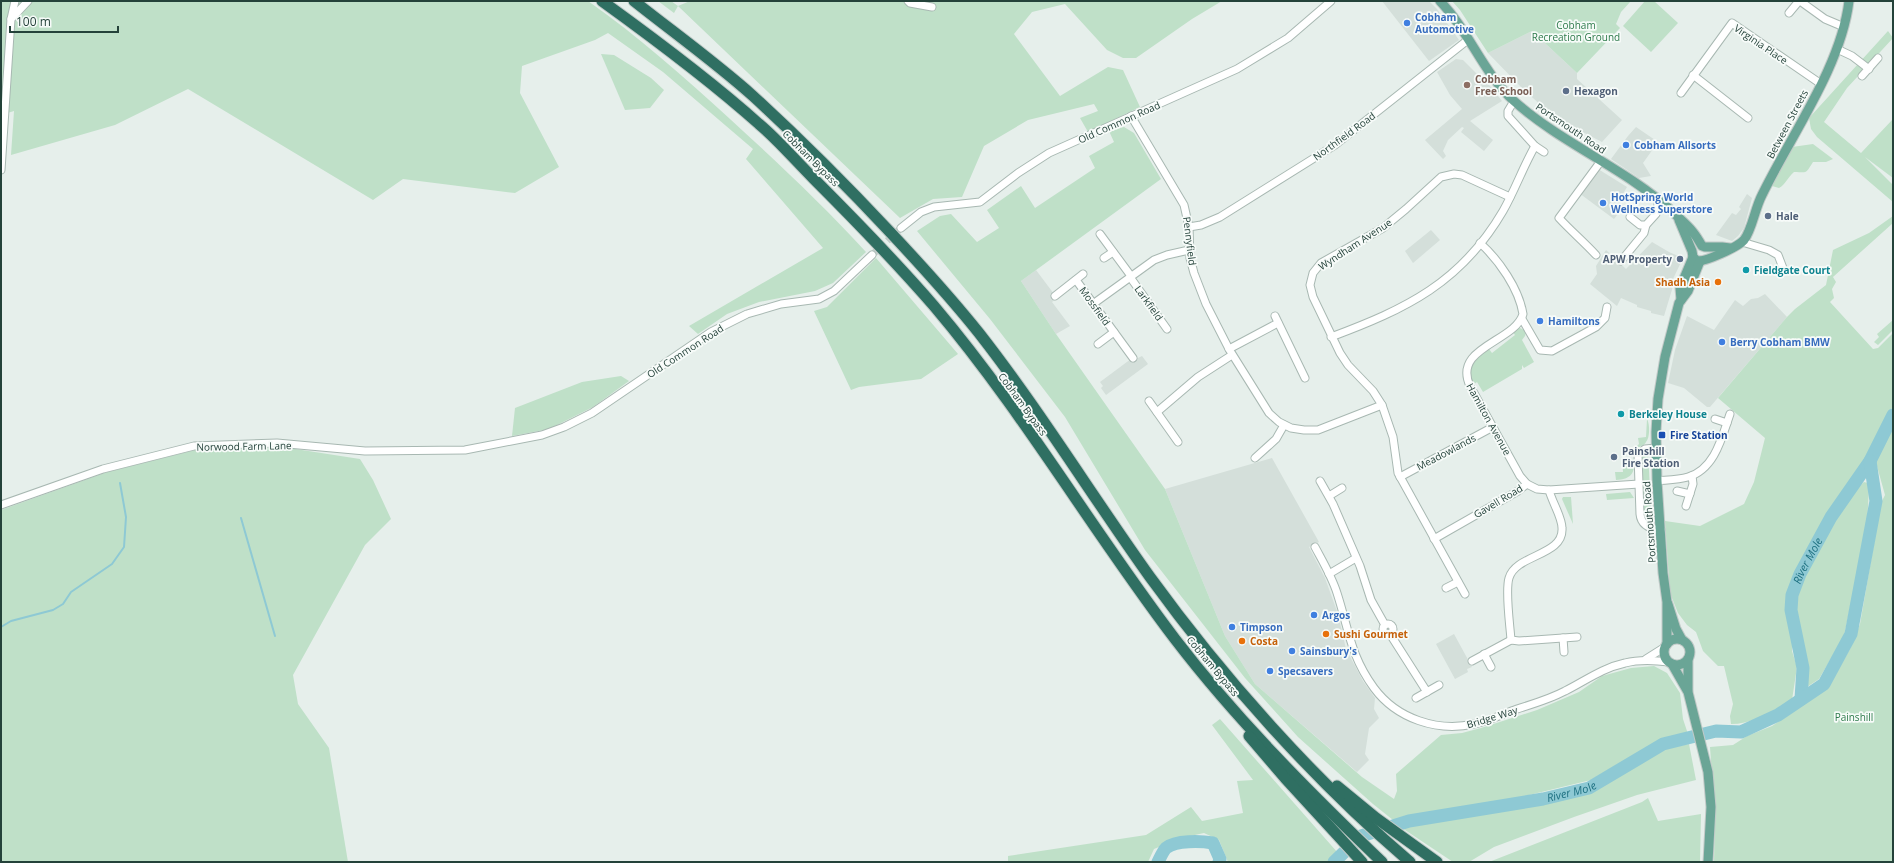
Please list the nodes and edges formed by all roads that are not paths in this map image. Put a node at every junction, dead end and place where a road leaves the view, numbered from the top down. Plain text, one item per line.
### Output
1 (15, 1) edge
2 (28, 1) edge
3 (602, 1) edge
4 (634, 1) edge
5 (908, 1) edge
6 (1331, 1) edge
7 (1440, 1) edge
8 (1799, 1) edge
9 (1849, 1) edge
10 (932, 7) dead end
11 (1789, 13) dead end
12 (11, 19) junction
13 (1844, 27) junction
14 (1469, 39) junction
15 (1837, 49) junction
16 (1878, 58) dead end
17 (1868, 69) junction
18 (1693, 75) junction
19 (1862, 76) dead end
20 (1821, 84) junction
21 (1681, 93) dead end
22 (1514, 101) junction
23 (1131, 116) junction
24 (1748, 118) dead end
25 (1535, 146) junction
26 (1544, 152) dead end
27 (1601, 161) junction
28 (1, 170) edge
29 (1510, 197) junction
30 (1659, 200) junction
31 (1670, 210) junction
32 (1656, 214) junction
33 (1630, 217) dead end
34 (1678, 217) junction
35 (1646, 226) junction
36 (1189, 227) junction
37 (901, 228) tunnel mouth
38 (1100, 234) dead end
39 (1742, 242) junction
40 (1480, 243) junction
41 (1704, 247) junction
42 (1730, 248) junction
43 (1189, 250) junction
44 (1113, 252) junction
45 (1596, 255) dead end
46 (872, 256) tunnel mouth
47 (1698, 257) junction
48 (1104, 258) dead end
49 (1621, 261) dead end
50 (1783, 268) dead end
51 (1083, 274) dead end
52 (1130, 277) junction
53 (1076, 280) junction
54 (1055, 296) dead end
55 (1093, 304) junction
56 (1607, 308) dead end
57 (1275, 316) dead end
58 (1522, 319) junction
59 (1278, 323) junction
60 (1168, 329) dead end
61 (1114, 332) junction
62 (1331, 337) junction
63 (1098, 344) dead end
64 (1230, 352) junction
65 (1133, 358) dead end
66 (1305, 378) dead end
67 (1149, 401) dead end
68 (1382, 405) junction
69 (1157, 412) junction
70 (1730, 414) dead end
71 (1714, 419) dead end
72 (1727, 423) junction
73 (1284, 425) junction
74 (564, 427) joint
75 (1493, 427) junction
76 (1178, 442) dead end
77 (1656, 448) junction
78 (1255, 458) dead end
79 (1692, 476) junction
80 (1400, 477) junction
81 (1320, 481) dead end
82 (1657, 481) junction
83 (1527, 484) junction
84 (1639, 484) junction
85 (1342, 488) dead end
86 (1549, 490) junction
87 (1677, 491) dead end
88 (1690, 494) junction
89 (1329, 496) junction
90 (1, 505) edge
91 (1686, 506) dead end
92 (1661, 530) junction
93 (1434, 539) junction
94 (1315, 547) dead end
95 (1356, 558) junction
96 (1329, 574) junction
97 (1458, 582) junction
98 (1446, 588) dead end
99 (1464, 594) dead end
100 (1667, 602) junction
101 (1577, 637) dead end
102 (1563, 638) junction
103 (1511, 640) junction
104 (1682, 640) junction
105 (1666, 645) junction
106 (1564, 652) dead end
107 (1484, 654) junction
108 (1646, 659) junction
109 (1688, 660) junction
110 (1472, 661) dead end
111 (1671, 663) junction
112 (1491, 667) dead end
113 (1439, 685) dead end
114 (1427, 692) junction
115 (1688, 692) junction
116 (1416, 698) dead end
117 (1351, 802) junction
118 (1329, 818) junction
119 (1362, 862) edge
120 (1382, 862) edge
121 (1410, 862) edge
122 (1437, 862) edge
123 (1708, 862) edge

1 - 12 street
2 - 12 street
3 - 118 highway, Cobham Bypass
4 - 117 highway, Cobham Bypass
5 - 10 street
6 - 23 street, Old Common Road
7 - 14 main road, Portsmouth Road
8 - 11 street
8 - 13 street
9 - 13 main road, Between Streets
12 - 28 street
13 - 15 main road, Between Streets
14 - 22 main road, Portsmouth Road
14 - 36 street, Northfield Road
15 - 17 street
15 - 20 main road, Between Streets
16 - 17 street
17 - 19 street
18 - 20 street, Virginia Place
18 - 21 street
18 - 24 street
20 - 39 main road, Between Streets
22 - 25 street
22 - 27 main road, Portsmouth Road
23 - 36 street, Pennyfield
23 - 37 street, Old Common Road
25 - 26 street
25 - 29 street
27 - 30 main road, Portsmouth Road
27 - 45 street
29 - 40 street
29 - 62 street, Wyndham Avenue
30 - 31 main road, Portsmouth Road
30 - 32 street
31 - 32 street
31 - 34 main road, Portsmouth Road
32 - 35 street
33 - 35 street
34 - 41 main road, Portsmouth Road
34 - 47 main road, Portsmouth Road
35 - 49 street
36 - 43 street, Pennyfield
38 - 44 street, Larkfield
39 - 42 main road
39 - 50 street
40 - 58 street
40 - 62 street
41 - 42 main road
41 - 47 main road
41 - 47 main road
42 - 47 main road
43 - 52 street, Larkfield
43 - 64 street, Pennyfield
44 - 48 street
44 - 52 street, Larkfield
46 - 74 street, Old Common Road
47 - 77 main road, Portsmouth Road
51 - 53 street, Mossfield
52 - 55 street, Larkfield
52 - 60 street, Larkfield
53 - 54 street, Mossfield
53 - 55 street, Mossfield
55 - 61 street, Mossfield
56 - 58 street
57 - 59 street
58 - 75 street, Hamilton Avenue
59 - 64 street
59 - 66 street
61 - 63 street, Mossfield
61 - 65 street, Mossfield
62 - 68 street, Wyndham Avenue
64 - 69 street
64 - 73 street, Pennyfield
67 - 69 street
68 - 73 street
68 - 80 street, Wyndham Avenue
69 - 76 street
70 - 72 street
71 - 72 street
72 - 79 street
73 - 78 street
74 - 90 street, Norwood Farm Lane
75 - 80 street, Meadowlands
75 - 83 street, Hamilton Avenue
77 - 82 main road, Portsmouth Road
77 - 84 street
79 - 82 street
79 - 88 street
80 - 93 street, Wyndham Avenue
81 - 89 street
82 - 92 main road, Portsmouth Road
83 - 86 street, Gavell Road
83 - 93 street, Gavell Road
84 - 86 street, Gavell Road
84 - 92 street
85 - 89 street
86 - 103 street
87 - 88 street
88 - 91 street
89 - 95 street
92 - 100 main road, Portsmouth Road
93 - 97 street, Wyndham Avenue
94 - 96 street, Bridge Way
95 - 96 street
95 - 114 street
96 - 108 street, Bridge Way
97 - 98 street
97 - 99 street, Wyndham Avenue
100 - 104 main road, Portsmouth Road
100 - 105 main road, Portsmouth Road
101 - 102 street
102 - 103 street
102 - 106 street
103 - 107 street
104 - 105 main road
104 - 109 main road
105 - 108 street, Bridge Way
105 - 111 main road
107 - 110 street
107 - 112 street
108 - 111 street, Bridge Way
109 - 111 main road
109 - 115 main road
111 - 115 main road
113 - 114 street
114 - 116 street
115 - 123 main road
117 - 121 highway, Cobham Bypass
117 - 122 highway
118 - 119 highway
118 - 120 highway, Cobham Bypass

